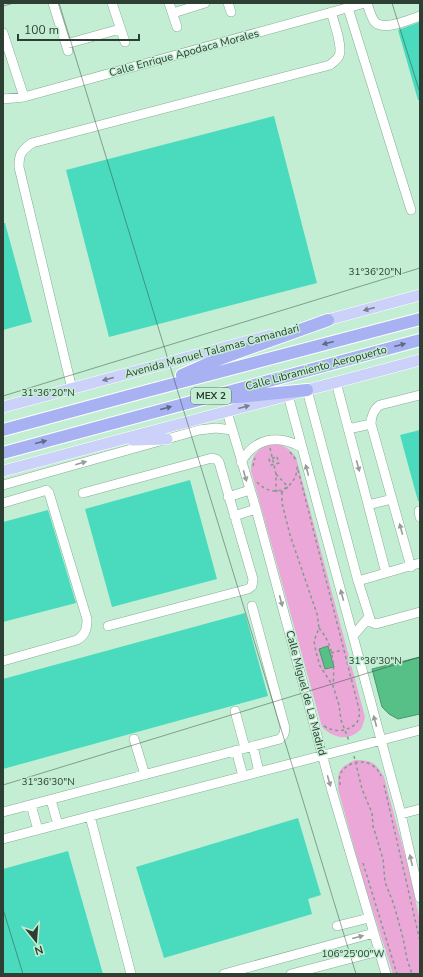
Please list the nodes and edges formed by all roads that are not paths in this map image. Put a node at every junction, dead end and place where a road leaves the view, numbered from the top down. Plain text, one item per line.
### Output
1 (53, 3) edge
2 (112, 3) edge
3 (169, 3) edge
4 (206, 3) edge
5 (228, 3) edge
6 (366, 3) edge
7 (348, 8) junction
8 (231, 12) dead end
9 (331, 12) junction
10 (172, 14) junction
11 (420, 16) edge
12 (177, 27) dead end
13 (120, 29) junction
14 (3, 33) edge
15 (125, 42) dead end
16 (24, 96) junction
17 (3, 99) edge
18 (410, 210) dead end
19 (420, 295) edge
20 (420, 319) edge
21 (328, 320) junction
22 (420, 340) edge
23 (420, 360) edge
24 (336, 382) junction
25 (72, 389) junction
26 (147, 390) junction
27 (307, 390) junction
28 (420, 394) edge
29 (288, 395) junction
30 (191, 402) junction
31 (3, 407) edge
32 (227, 412) junction
33 (371, 424) junction
34 (348, 429) junction
35 (3, 430) edge
36 (232, 430) junction
37 (167, 439) junction
38 (105, 443) junction
39 (301, 447) junction
40 (3, 453) edge
41 (241, 462) junction
42 (3, 471) edge
43 (3, 485) edge
44 (253, 488) junction
45 (83, 493) dead end
46 (228, 497) junction
47 (392, 499) junction
48 (3, 503) edge
49 (368, 505) junction
50 (256, 509) junction
51 (234, 516) junction
52 (420, 563) edge
53 (411, 567) junction
54 (386, 573) junction
55 (358, 581) junction
56 (252, 606) dead end
57 (420, 612) edge
58 (369, 617) junction
59 (108, 626) dead end
60 (353, 636) junction
61 (3, 661) edge
62 (235, 711) dead end
63 (420, 730) edge
64 (134, 739) dead end
65 (380, 740) junction
66 (245, 748) junction
67 (322, 755) junction
68 (259, 772) junction
69 (145, 775) junction
70 (243, 776) junction
71 (51, 800) junction
72 (31, 805) junction
73 (420, 809) edge
74 (3, 812) edge
75 (401, 814) junction
76 (90, 816) junction
77 (58, 825) junction
78 (38, 830) junction
79 (3, 839) edge
80 (420, 898) edge
81 (369, 918) junction
82 (337, 926) dead end
83 (374, 933) junction
84 (379, 951) junction
85 (309, 972) edge
86 (131, 974) edge
87 (224, 974) edge
88 (291, 974) edge
89 (386, 974) edge

1 - 13 street
2 - 13 street
3 - 10 street
4 - 10 street
5 - 8 street
6 - 7 street, Calle Enrique Apodaca Morales
6 - 11 street
7 - 9 street, Calle Enrique Apodaca Morales
7 - 18 street
9 - 16 street, Calle Enrique Apodaca Morales
9 - 25 street
10 - 12 street
13 - 15 street
14 - 16 street
16 - 17 street, Calle Enrique Apodaca Morales
19 -> 21 main road, Avenida Manuel Talamas Camandari
20 -> 26 highway, Calle Libramiento Aeropuerto / MEX 2
21 -> 25 main road, Avenida Manuel Talamas Camandari
21 - 26 highway
30 -> 22 highway, Calle Libramiento Aeropuerto / MEX 2
23 - 24 main road
24 - 27 main road
24 - 34 street
25 - 31 main road, Avenida Manuel Talamas Camandari
26 - 35 highway, Calle Libramiento Aeropuerto / MEX 2
27 - 29 main road
27 - 30 highway
27 - 55 street
28 - 33 street
32 -> 29 main road
29 - 39 street
40 -> 30 highway, Calle Libramiento Aeropuerto / MEX 2
32 - 36 street, Calle Miguel de La Madrid
32 - 38 main road
33 - 34 street
33 - 47 street
34 -> 49 street
36 - 37 street
36 - 41 street, Calle Miguel de La Madrid
37 - 38 main road
43 -> 37 street
38 - 42 main road
39 - 41 street
60 -> 39 street
41 -> 44 street, Calle Miguel de La Madrid
44 - 46 street
44 - 50 street, Calle Miguel de La Madrid
45 - 46 street
46 - 51 street
47 - 49 street
53 -> 47 street
48 - 61 street
49 - 54 street
50 - 51 street
50 -> 67 street, Calle Miguel de La Madrid
51 - 59 street
52 - 53 street
53 - 54 street
54 - 55 street
55 - 58 street
56 - 66 street
57 - 58 street
58 - 60 street
65 -> 60 street
62 - 66 street
63 - 65 street
64 - 69 street
65 - 67 street
65 - 75 street
66 - 68 street
66 - 69 street
66 - 70 street
67 - 68 street
67 -> 81 street, Calle Miguel de La Madrid
68 - 70 street
69 - 71 street
70 - 76 street
71 - 72 street
71 - 77 street
72 - 74 street
72 - 78 street
73 - 75 street
80 -> 75 street
76 - 77 street
76 - 86 street
77 - 78 street
78 - 79 street
81 - 82 street
81 - 83 street, Calle Miguel de La Madrid
83 - 84 street, Calle Miguel de La Madrid
87 -> 83 street
84 - 85 street
84 - 89 street, Calle Miguel de La Madrid
85 - 88 street

